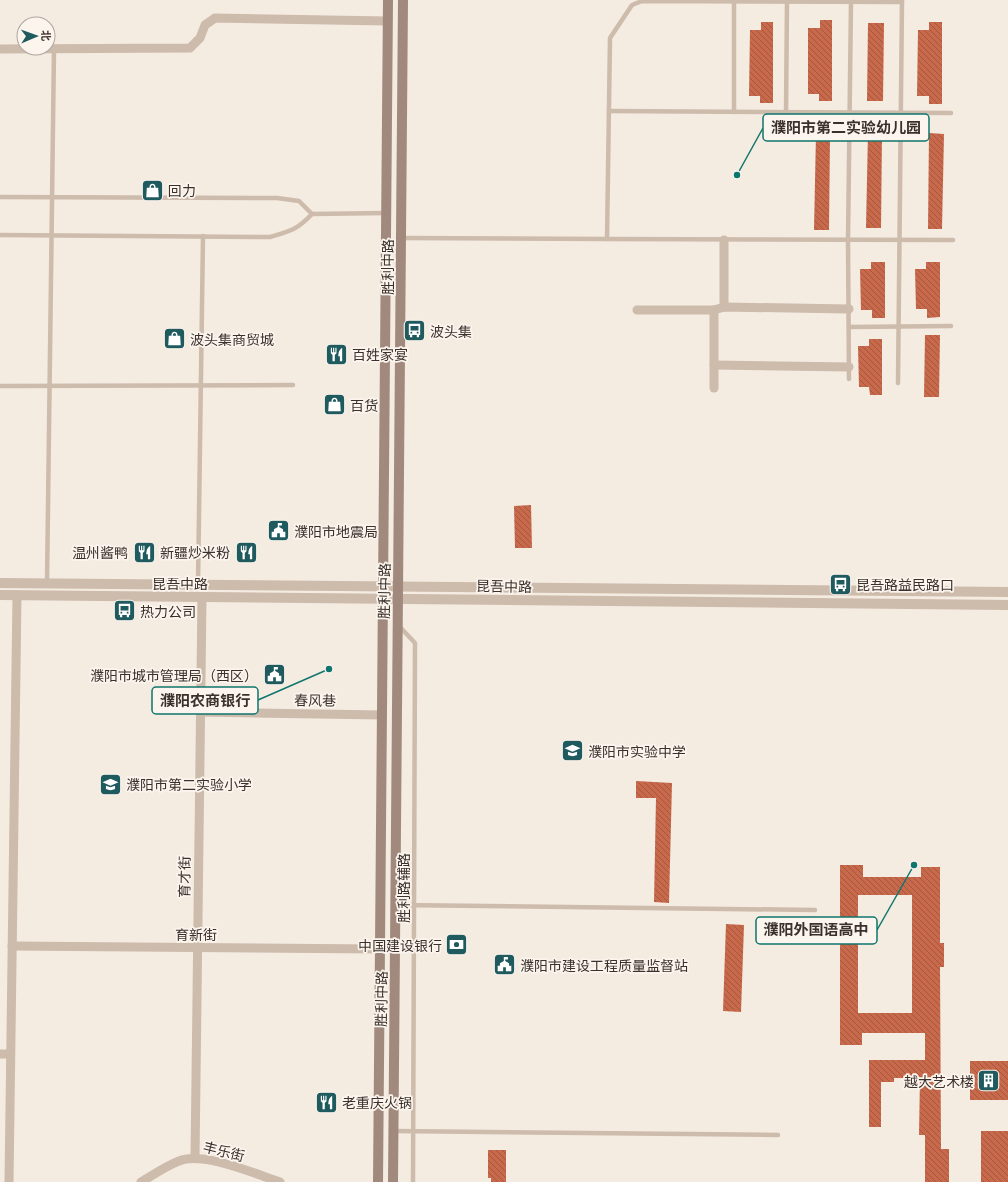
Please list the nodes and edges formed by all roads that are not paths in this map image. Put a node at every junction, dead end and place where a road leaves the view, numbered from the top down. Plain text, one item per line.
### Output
1 (388, 0) edge
2 (403, 0) edge
3 (734, 1) edge
4 (787, 1) junction
5 (902, 1) edge
6 (851, 2) junction
7 (388, 21) junction
8 (0, 49) edge
9 (16, 49) edge
10 (56, 49) edge
11 (54, 56) edge
12 (609, 111) junction
13 (734, 112) junction
14 (786, 112) junction
15 (850, 112) junction
16 (901, 113) junction
17 (951, 113) dead end
18 (0, 197) edge
19 (52, 198) junction
20 (387, 212) junction
21 (312, 214) junction
22 (0, 235) edge
23 (51, 236) junction
24 (203, 236) junction
25 (402, 238) junction
26 (607, 239) junction
27 (724, 240) junction
28 (848, 240) junction
29 (900, 240) junction
30 (953, 240) dead end
31 (724, 307) junction
32 (849, 309) junction
33 (637, 310) dead end
34 (714, 310) junction
35 (898, 326) junction
36 (951, 326) dead end
37 (849, 327) junction
38 (714, 366) junction
39 (849, 367) junction
40 (849, 379) dead end
41 (898, 383) dead end
42 (201, 385) junction
43 (293, 385) dead end
44 (0, 386) edge
45 (49, 386) junction
46 (714, 388) dead end
47 (0, 583) edge
48 (46, 583) junction
49 (198, 584) junction
50 (383, 586) junction
51 (398, 586) junction
52 (1008, 592) edge
53 (0, 595) edge
54 (16, 595) junction
55 (202, 597) junction
56 (383, 599) junction
57 (398, 599) junction
58 (1008, 605) edge
59 (398, 625) junction
60 (200, 712) junction
61 (382, 715) junction
62 (396, 905) junction
63 (414, 905) junction
64 (815, 910) dead end
65 (12, 946) junction
66 (197, 948) junction
67 (380, 949) junction
68 (0, 1054) edge
69 (10, 1054) junction
70 (394, 1131) junction
71 (414, 1131) junction
72 (778, 1135) dead end
73 (194, 1158) junction
74 (9, 1182) edge
75 (141, 1182) edge
76 (280, 1182) edge
77 (378, 1182) edge
78 (393, 1182) edge
79 (413, 1182) edge

1 - 7 main road, 胜利中路
2 - 25 main road, 胜利中路
3 - 4 lane
3 - 12 lane
3 - 13 lane
4 - 6 lane
4 - 14 lane
5 - 6 lane
5 - 16 lane
6 - 15 lane
7 - 10 street
7 - 20 main road, 胜利中路
8 - 9 street
11 - 19 lane
12 - 13 lane
12 - 26 lane
13 - 14 lane
14 - 15 lane
15 - 16 lane
15 - 28 lane
16 - 17 lane
16 - 29 lane
18 - 19 lane
19 - 21 lane
19 - 23 lane
20 - 21 lane
20 - 50 main road, 胜利中路
21 - 24 lane
22 - 23 lane
23 - 24 lane
23 - 45 lane
24 - 42 lane
25 - 26 lane
25 - 51 main road, 胜利中路
26 - 27 lane
27 - 28 lane
27 - 31 street
28 - 29 lane
28 - 32 lane
29 - 30 lane
29 - 35 lane
31 - 32 street
31 - 34 street
32 - 37 lane
33 - 34 street
34 - 38 street
35 - 36 lane
35 - 37 lane
35 - 41 lane
37 - 39 lane
38 - 39 street
38 - 46 street
39 - 40 lane
42 - 43 lane
42 - 45 lane
42 - 49 lane
44 - 45 lane
45 - 48 lane
47 - 48 street, 昆吾中路
48 - 49 street, 昆吾中路
49 - 50 street, 昆吾中路
50 - 51 street, 昆吾中路
50 - 56 main road, 胜利中路
51 - 52 street, 昆吾中路
51 - 57 main road, 胜利中路
53 - 54 street, 昆吾中路
54 - 55 street, 昆吾中路
54 - 65 street
55 - 56 street, 昆吾中路
55 - 60 street, 育才街
56 - 57 street, 昆吾中路
56 - 61 main road, 胜利中路
57 - 58 street, 昆吾中路
57 - 59 main road, 胜利中路
59 - 62 main road, 胜利中路
59 - 63 lane, 胜利路辅路
60 - 61 street, 春风巷
60 - 66 street, 育才街
61 - 67 main road, 胜利中路
62 - 63 lane
62 - 70 main road, 胜利中路
63 - 64 lane
63 - 71 lane, 胜利路辅路
65 - 66 street, 育新街
65 - 69 street
66 - 67 street, 育新街
66 - 73 street, 育才街
67 - 77 main road, 胜利中路
68 - 69 street
69 - 74 street
70 - 71 lane
70 - 78 main road, 胜利中路
71 - 72 lane
71 - 79 lane, 胜利路辅路
73 - 75 street, 丰乐街
73 - 76 street, 丰乐街

